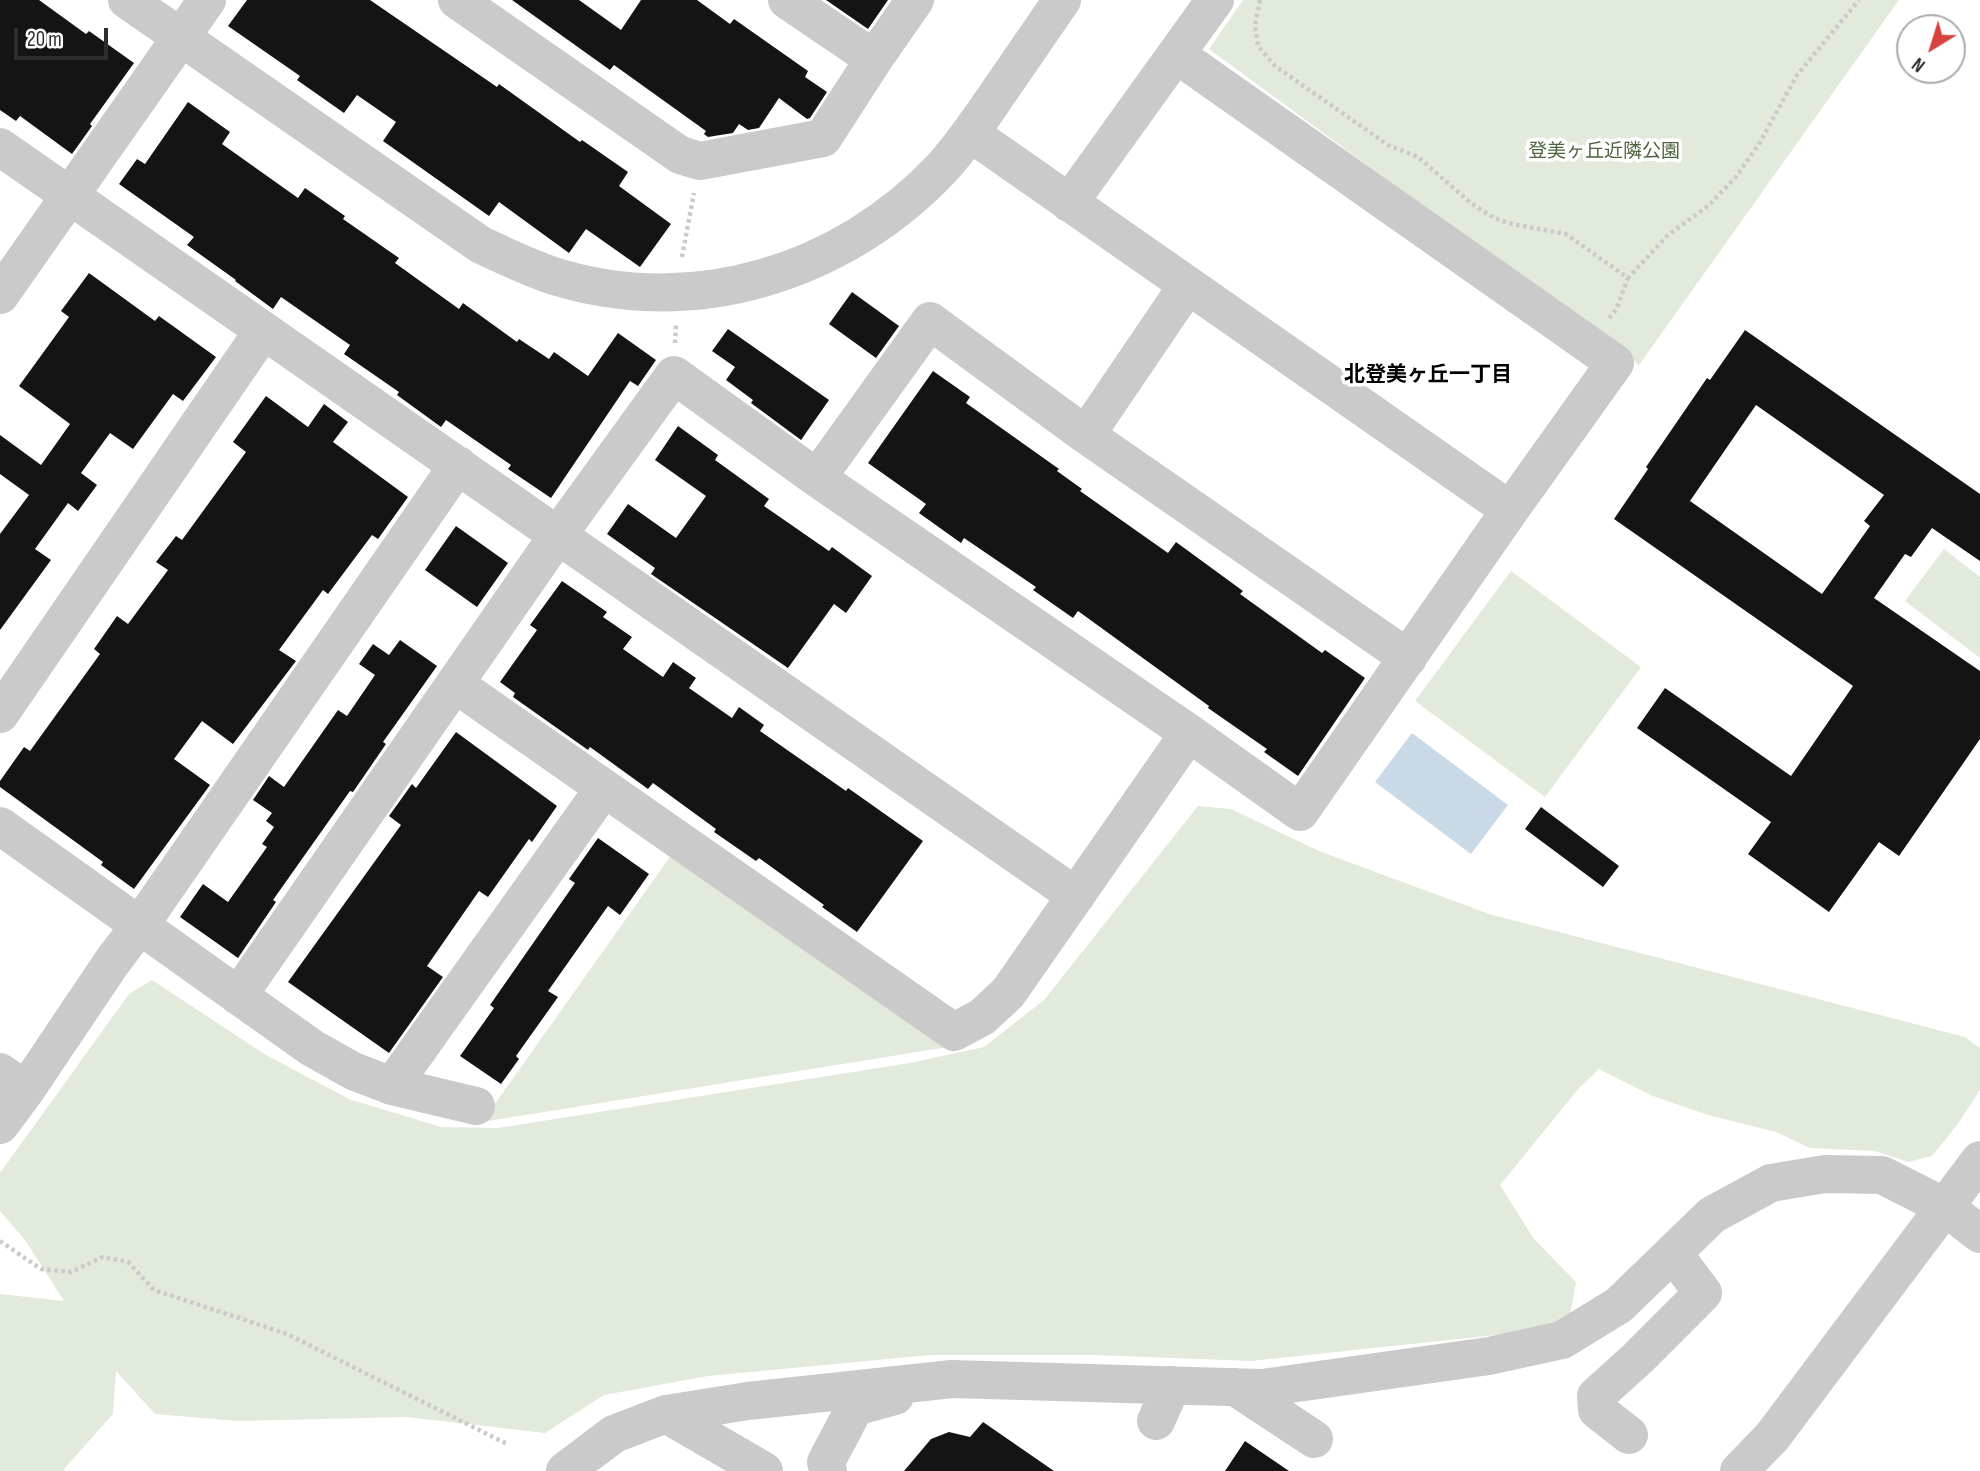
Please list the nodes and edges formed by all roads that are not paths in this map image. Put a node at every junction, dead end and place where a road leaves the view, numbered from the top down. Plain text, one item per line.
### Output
1 (127, 0) edge
2 (207, 0) edge
3 (457, 0) edge
4 (787, 0) edge
5 (915, 0) edge
6 (1062, 0) edge
7 (1215, 0) edge
8 (181, 38) junction
9 (1177, 55) junction
10 (874, 59) junction
11 (970, 133) junction
12 (0, 147) edge
13 (70, 197) junction
14 (1069, 203) junction
15 (1187, 286) junction
16 (0, 295) edge
17 (263, 331) junction
18 (1086, 435) junction
19 (458, 465) junction
20 (817, 478) junction
21 (1510, 510) junction
22 (558, 535) junction
23 (1408, 658) junction
24 (456, 684) junction
25 (0, 713) edge
26 (1189, 733) junction
27 (604, 788) junction
28 (0, 826) edge
29 (1076, 896) junction
30 (140, 925) junction
31 (237, 996) junction
32 (13, 1081) edge
33 (392, 1086) junction
34 (476, 1106) dead end
35 (0, 1125) edge
36 (1980, 1160) edge
37 (1945, 1207) junction
38 (1980, 1234) edge
39 (1673, 1253) junction
40 (952, 1379) junction
41 (1172, 1385) junction
42 (1235, 1387) junction
43 (666, 1414) junction
44 (1156, 1421) dead end
45 (1629, 1435) dead end
46 (1772, 1437) junction
47 (1314, 1438) dead end
48 (565, 1471) edge
49 (764, 1471) edge
50 (828, 1471) edge
51 (1739, 1471) edge
52 (1752, 1471) edge

1 - 8 street
2 - 8 street
3 - 10 street
4 - 10 street
5 - 10 street
6 - 11 street
7 - 9 street
8 - 11 street
8 - 13 street
9 - 14 street
9 - 21 street
11 - 14 street
12 - 13 street
13 - 16 street
13 - 17 street
14 - 15 street
15 - 18 street
15 - 21 street
17 - 19 street
17 - 25 street
18 - 20 street
18 - 23 street
19 - 22 street
19 - 30 street
20 - 22 street
20 - 26 street
21 - 23 street
22 - 24 street
22 - 29 street
23 - 26 street
24 - 27 street
24 - 31 street
26 - 29 street
27 - 29 street
27 - 33 street
28 - 30 street
30 - 31 street
30 - 32 street
31 - 33 street
32 - 35 street
33 - 34 street
36 - 37 street
37 - 38 street
37 - 39 street
37 - 46 street
39 - 42 street
39 - 45 street
40 - 41 street
40 - 43 street
40 - 50 street
41 - 42 street
41 - 44 street
42 - 47 street
43 - 48 street
43 - 49 street
46 - 51 street
46 - 52 street

